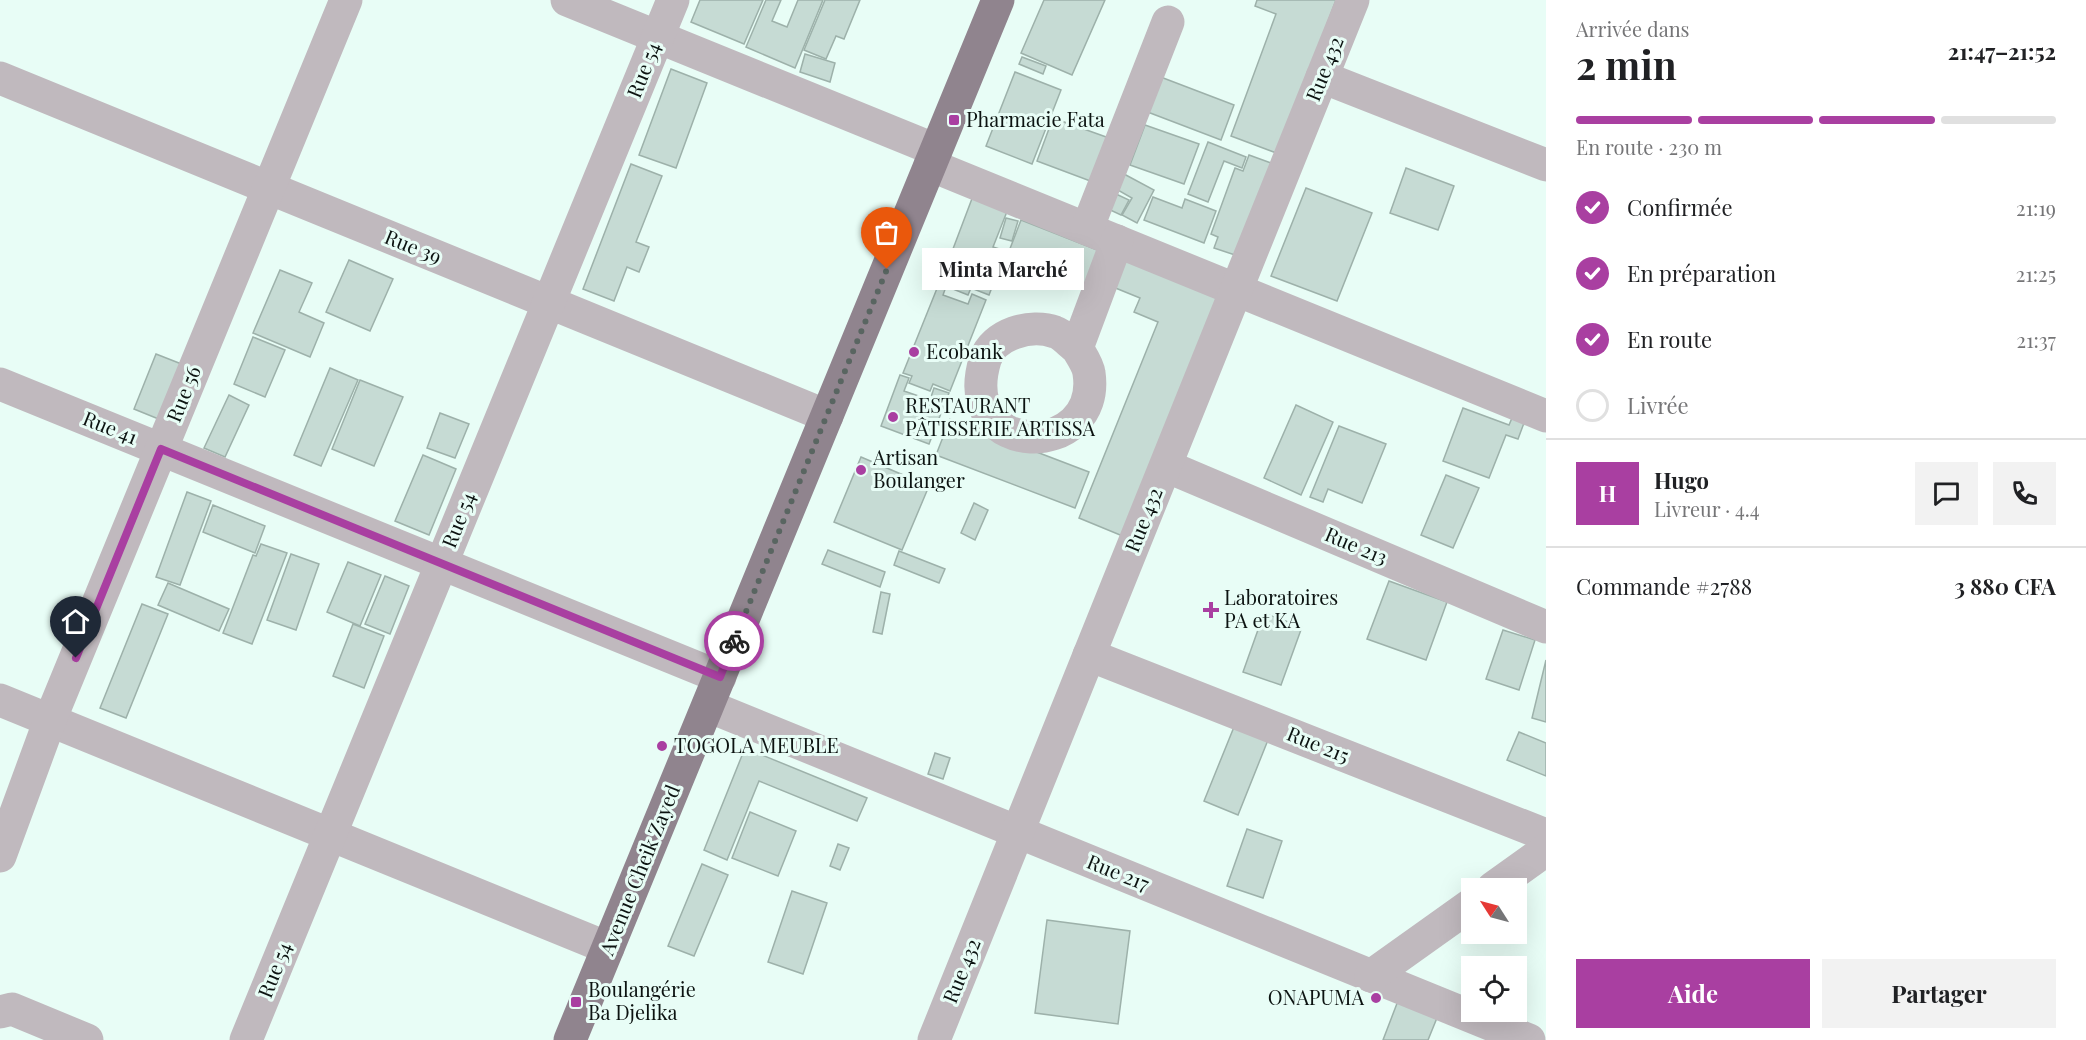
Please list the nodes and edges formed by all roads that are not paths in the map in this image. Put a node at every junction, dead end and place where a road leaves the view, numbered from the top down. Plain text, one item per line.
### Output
1 (346, 0) edge
2 (567, 0) edge
3 (673, 0) edge
4 (998, 0) edge
5 (1353, 0) edge
6 (1168, 22) dead end
7 (658, 37) junction
8 (1322, 77) junction
9 (0, 78) edge
10 (933, 158) junction
11 (1546, 165) edge
12 (269, 188) junction
13 (1087, 228) junction
14 (1117, 241) junction
15 (1237, 290) junction
16 (549, 302) junction
17 (1077, 348) dead end
18 (0, 384) edge
19 (827, 416) junction
20 (1546, 416) edge
21 (161, 449) junction
22 (1166, 466) junction
23 (441, 563) junction
24 (1546, 627) edge
25 (1089, 655) junction
26 (714, 691) junction
27 (0, 700) edge
28 (50, 720) junction
29 (1018, 832) junction
30 (330, 834) junction
31 (1546, 835) edge
32 (1546, 850) edge
33 (0, 856) edge
34 (1507, 878) edge
35 (1461, 912) edge
36 (608, 948) junction
37 (1371, 976) junction
38 (6, 1011) edge
39 (572, 1039) edge
40 (87, 1040) edge
41 (246, 1040) edge
42 (934, 1040) edge
43 (1528, 1040) edge

1 - 12 street, Rue 56
2 - 7 street
3 - 7 street, Rue 54
4 - 10 main road, Avenue Cheik Zayed
5 - 8 street, Rue 432
6 - 13 street
7 - 10 street
7 - 16 street, Rue 54
8 - 11 street
8 - 15 street, Rue 432
9 - 12 street, Rue 39
10 - 13 street
10 - 19 main road, Avenue Cheik Zayed
12 - 16 street, Rue 39
12 - 21 street, Rue 56
13 - 14 street
14 - 15 street
14 - 17 street
15 - 20 street
15 - 22 street, Rue 432
16 - 19 street, Rue 39
16 - 23 street, Rue 54
18 - 21 street, Rue 41
19 - 26 main road, Avenue Cheik Zayed
21 - 23 street, Rue 41
21 - 28 street, Rue 56
22 - 24 street, Rue 213
22 - 25 street, Rue 432
23 - 26 street, Rue 41
23 - 30 street, Rue 54
25 - 29 street, Rue 432
25 - 31 street, Rue 215
26 - 29 street, Rue 217
26 - 36 main road, Avenue Cheik Zayed
27 - 28 street
28 - 30 street
28 - 33 street, Rue 56
29 - 37 street, Rue 217
29 - 42 street, Rue 432
30 - 36 street
30 - 41 street, Rue 54
32 - 34 street
35 - 37 street
36 - 39 main road, Avenue Cheik Zayed
37 - 43 street, Rue 217
38 - 40 street

